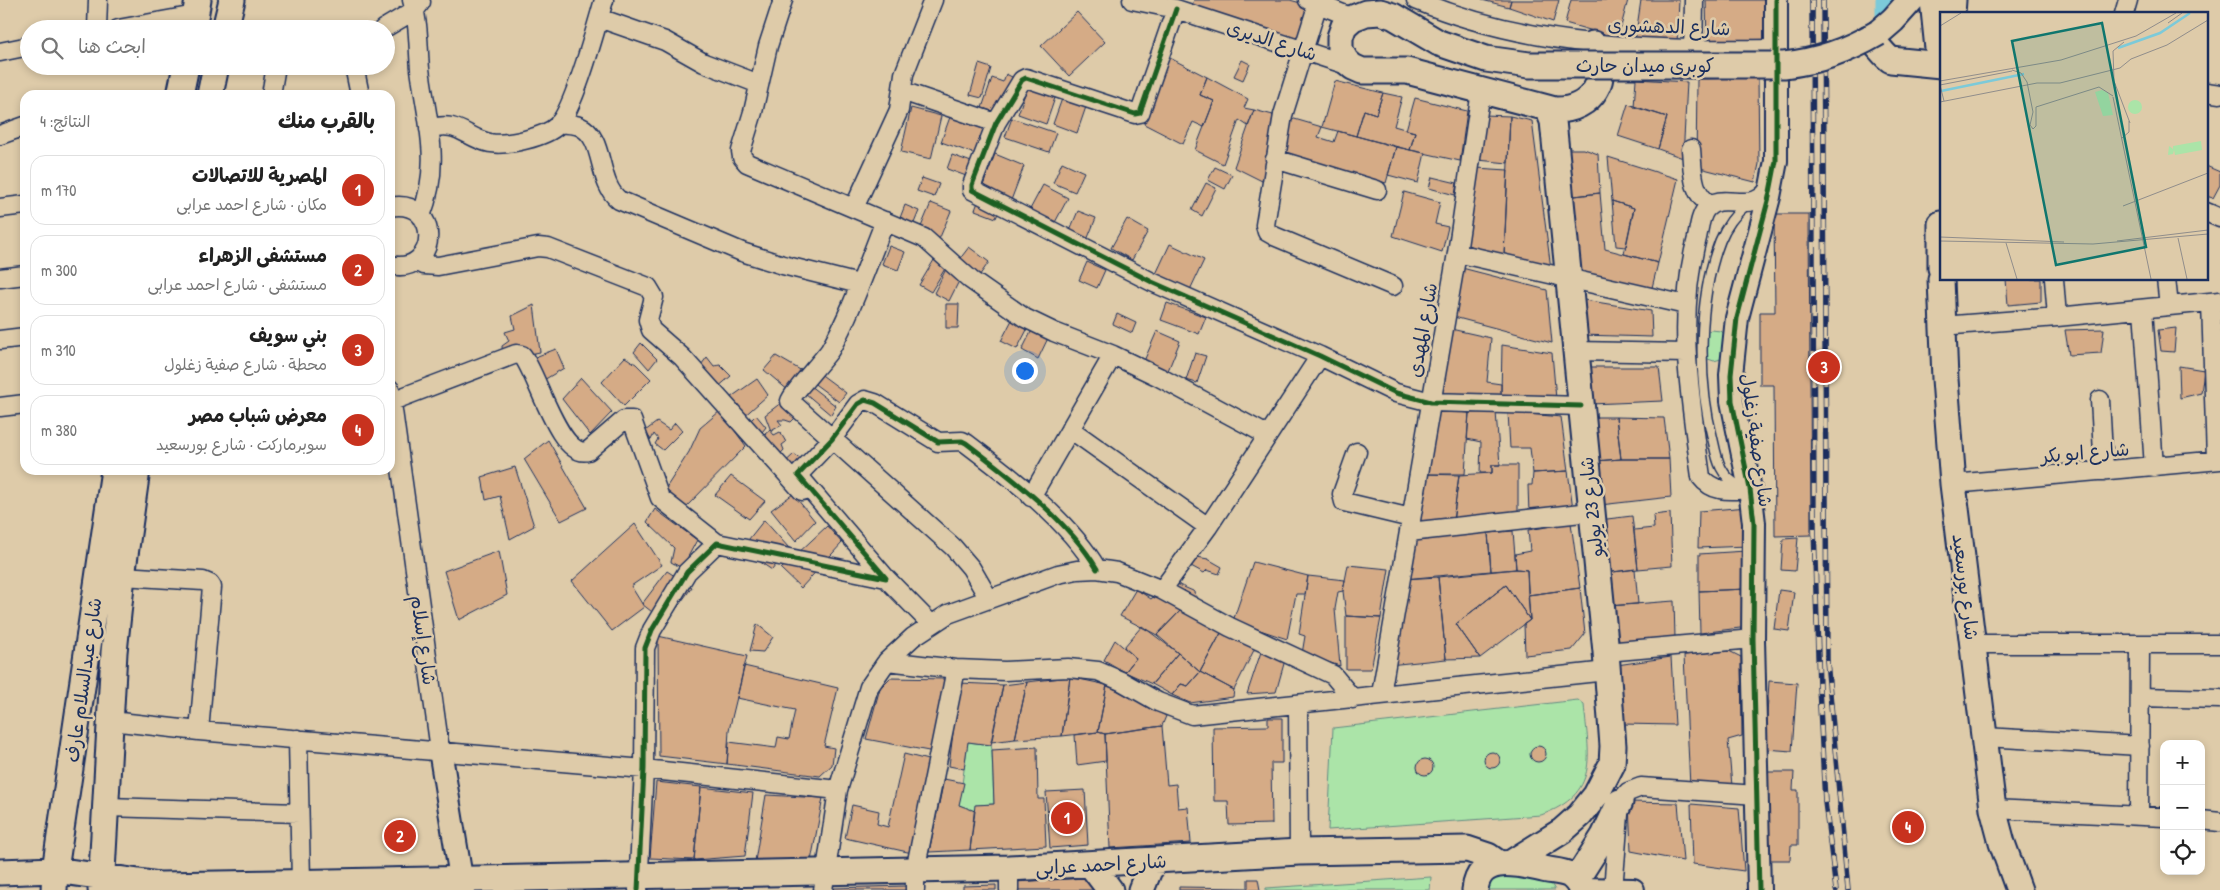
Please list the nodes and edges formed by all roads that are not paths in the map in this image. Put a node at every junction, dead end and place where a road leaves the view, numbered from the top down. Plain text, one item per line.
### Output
1 (98, 0) edge
2 (232, 0) edge
3 (604, 0) edge
4 (783, 0) edge
5 (933, 0) edge
6 (1132, 0) edge
7 (1416, 0) edge
8 (1694, 0) edge
9 (1776, 0) edge
10 (1911, 0) edge
11 (1933, 0) edge
12 (1315, 1) edge
13 (417, 3) edge
14 (1459, 7) edge
15 (1384, 8) edge
16 (1176, 9) junction
17 (195, 15) edge
18 (598, 18) junction
19 (1353, 18) junction
20 (97, 20) edge
21 (168, 20) edge
22 (227, 20) edge
23 (395, 20) edge
24 (1868, 38) dead end
25 (1593, 44) junction
26 (20, 48) edge
27 (1776, 49) junction
28 (1302, 50) junction
29 (1693, 51) junction
30 (0, 52) edge
31 (1936, 62) edge
32 (1353, 67) junction
33 (1776, 71) junction
34 (1694, 72) junction
35 (1601, 74) junction
36 (184, 75) edge
37 (214, 75) edge
38 (274, 75) edge
39 (356, 75) edge
40 (759, 84) junction
41 (181, 90) edge
42 (211, 90) edge
43 (272, 90) edge
44 (359, 90) edge
45 (902, 91) junction
46 (1481, 91) junction
47 (1545, 108) junction
48 (996, 122) junction
49 (560, 123) junction
50 (20, 128) edge
51 (429, 129) junction
52 (0, 135) edge
53 (1691, 149) dead end
54 (1275, 159) junction
55 (1773, 180) junction
56 (1377, 190) dead end
57 (1749, 202) junction
58 (1711, 205) junction
59 (20, 206) edge
60 (395, 207) edge
61 (0, 208) edge
62 (854, 208) junction
63 (2208, 213) edge
64 (422, 216) junction
65 (2220, 219) edge
66 (885, 221) junction
67 (1457, 253) junction
68 (416, 261) junction
69 (395, 266) edge
70 (20, 276) edge
71 (1568, 277) junction
72 (0, 278) edge
73 (1942, 280) edge
74 (2054, 280) edge
75 (2166, 280) edge
76 (859, 284) junction
77 (1393, 286) dead end
78 (2216, 302) edge
79 (1686, 306) junction
80 (2169, 306) junction
81 (2143, 309) junction
82 (2057, 317) junction
83 (1942, 326) junction
84 (20, 338) edge
85 (0, 340) edge
86 (1575, 351) junction
87 (1686, 353) junction
88 (1113, 355) junction
89 (1320, 356) junction
90 (395, 394) edge
91 (2100, 400) dead end
92 (1431, 402) junction
93 (20, 405) edge
94 (1581, 406) junction
95 (0, 407) edge
96 (395, 424) edge
97 (1070, 429) junction
98 (1267, 436) junction
99 (832, 439) junction
100 (1357, 452) dead end
101 (2218, 460) edge
102 (2154, 467) junction
103 (2104, 471) junction
104 (113, 475) edge
105 (136, 475) edge
106 (1953, 484) junction
107 (1750, 489) junction
108 (1031, 497) junction
109 (1591, 512) junction
110 (1410, 525) junction
111 (1208, 527) junction
112 (717, 544) junction
113 (1097, 569) junction
114 (122, 576) junction
115 (886, 578) junction
116 (1162, 590) junction
117 (989, 599) junction
118 (931, 624) junction
119 (1753, 639) junction
120 (1973, 644) junction
121 (2140, 644) junction
122 (2220, 644) edge
123 (888, 661) junction
124 (1606, 662) junction
125 (956, 669) junction
126 (1381, 694) junction
127 (2140, 697) junction
128 (1353, 699) junction
129 (2220, 699) edge
130 (1298, 704) junction
131 (111, 721) junction
132 (199, 730) junction
133 (1985, 737) junction
134 (298, 739) junction
135 (2140, 746) junction
136 (440, 750) junction
137 (644, 769) junction
138 (838, 790) junction
139 (1757, 795) junction
140 (1620, 802) junction
141 (107, 807) junction
142 (1993, 809) junction
143 (299, 813) junction
144 (2139, 815) junction
145 (2160, 817) edge
146 (2205, 820) edge
147 (2220, 822) edge
148 (1467, 849) junction
149 (1299, 852) junction
150 (1156, 861) junction
151 (1505, 863) junction
152 (1091, 865) junction
153 (0, 872) edge
154 (1009, 879) edge
155 (55, 880) edge
156 (915, 881) edge
157 (301, 882) junction
158 (824, 882) edge
159 (102, 884) edge
160 (638, 884) edge
161 (462, 885) edge
162 (330, 886) edge
163 (1580, 886) edge
164 (151, 887) edge
165 (250, 887) edge
166 (1110, 890) edge
167 (1142, 890) edge
168 (1463, 890) edge
169 (1475, 890) edge
170 (1620, 890) edge
171 (1759, 890) edge
172 (2019, 890) edge

1 - 20 street
2 - 22 main road
3 - 18 street
4 - 40 street
5 - 45 street
6 - 16 street, شارع الديرى
7 - 14 street, شارع الدهشورى
8 - 29 street
9 - 27 street, شارع صفية زغلول
10 - 15 main road, كوبرى ميدان حارث, bridge
11 - 31 main road
12 - 19 street
12 - 28 street
13 - 23 street
13 - 51 street
14 - 25 street, شارع الدهشورى
15 - 19 main road
16 - 28 street, شارع الديرى
16 - 48 street
17 - 21 street
18 - 40 street
18 - 49 street
19 - 32 main road, شارع الديرى
24 - 31 main road
25 - 29 street, شارع الدهشورى
25 - 35 main road
26 - 30 street
27 - 29 street, شارع الدهشورى
27 - 33 street, شارع صفية زغلول
28 - 32 street, شارع الديرى
28 - 54 street
29 - 34 street
32 - 46 main road, شارع الديرى
33 - 34 street
33 - 55 street, شارع صفية زغلول
34 - 35 street
35 - 47 main road, شارع الديرى
36 - 41 main road
37 - 42 main road
38 - 43 street
39 - 44 street
40 - 62 street
45 - 48 street
45 - 62 street
46 - 47 main road, شارع الديرى
46 - 67 street, شارع المهدى
47 - 71 main road, شارع 23 يوليو
48 - 89 street
49 - 51 street
49 - 76 street
50 - 52 street
51 - 64 street
53 - 58 street
54 - 56 street
54 - 77 street
55 - 57 street
55 - 107 street, شارع صفية زغلول
57 - 58 street
57 - 107 lane
58 - 79 street
59 - 61 street
60 - 64 street
62 - 66 street
63 - 65 street
64 - 68 street
66 - 76 street
66 - 88 street
67 - 71 street
67 - 92 street, شارع المهدى
68 - 69 street
68 - 115 street
70 - 72 street
71 - 79 street
71 - 86 main road, شارع 23 يوليو
73 - 83 main road, شارع بورسعيد
74 - 82 street
75 - 80 street
76 - 99 street
78 - 80 street
78 - 101 street
79 - 87 street
80 - 81 street
81 - 82 street
81 - 102 street
82 - 83 street
83 - 106 main road, شارع بورسعيد
84 - 85 street
86 - 87 street
86 - 94 main road, شارع 23 يوليو
87 - 107 street
88 - 97 street
88 - 98 street
89 - 92 street
89 - 98 street
90 - 112 street
91 - 103 street
92 - 94 street
92 - 110 street, شارع المهدى
93 - 95 street
94 - 109 main road, شارع 23 يوليو
96 - 136 street, شارع إسلام
97 - 108 street
97 - 111 street
98 - 111 street
99 - 108 street
99 - 115 street
99 - 117 street
100 - 110 street
101 - 102 street, شارع ابو بكر
102 - 103 street, شارع ابو بكر
103 - 106 street, شارع ابو بكر
104 - 155 main road, شارع عبدالسلام عارف
105 - 114 main road, شارع عبدالسلام عارف
106 - 120 main road, شارع بورسعيد
107 - 119 street, شارع صفية زغلول
108 - 113 street
109 - 110 street
109 - 124 main road, شارع 23 يوليو
110 - 126 street, شارع المهدى
111 - 116 street
112 - 115 street
112 - 137 street
113 - 116 street
113 - 117 street
114 - 131 main road, شارع عبدالسلام عارف
114 - 132 street
115 - 118 street
116 - 128 street
117 - 118 street
118 - 123 street
119 - 124 street
119 - 139 street, شارع صفية زغلول
120 - 121 street
120 - 133 main road, شارع بورسعيد
121 - 122 street
121 - 127 street
123 - 125 street
123 - 138 street
124 - 126 street
124 - 151 main road, شارع 23 يوليو
125 - 130 street
125 - 156 street
126 - 128 street
127 - 129 street
127 - 135 street
128 - 130 street
130 - 149 street
131 - 132 street
131 - 141 main road, شارع عبدالسلام عارف
132 - 134 street
133 - 135 street
133 - 142 main road, شارع بورسعيد
134 - 136 street
134 - 143 street
135 - 144 street
136 - 137 street
136 - 161 street, شارع إسلام
137 - 138 street
137 - 160 street
138 - 158 street
139 - 140 street
139 - 171 street, شارع صفية زغلول
140 - 163 main road
140 - 170 street
141 - 143 street
141 - 159 main road, شارع عبدالسلام عارف
142 - 144 street
142 - 172 main road, شارع بورسعيد
143 - 157 street
144 - 145 street
146 - 147 street
148 - 149 main road, شارع احمد عرابى
148 - 151 main road, شارع احمد عرابى
148 - 168 main road
149 - 150 main road, شارع احمد عرابى
150 - 152 main road, شارع احمد عرابى
150 - 167 main road
151 - 163 main road, شارع احمد عرابى
151 - 169 main road, شارع 23 يوليو
152 - 154 main road, شارع احمد عرابى
152 - 166 main road
153 - 155 main road, شارع احمد عرابى
154 - 156 main road, شارع احمد عرابى
155 - 159 main road, شارع احمد عرابى
156 - 158 main road, شارع احمد عرابى
157 - 162 main road, شارع احمد عرابى
157 - 165 main road, شارع احمد عرابى
158 - 160 main road, شارع احمد عرابى
159 - 164 main road, شارع احمد عرابى
160 - 161 main road, شارع احمد عرابى
161 - 162 main road, شارع احمد عرابى
163 - 170 street
164 - 165 main road, شارع احمد عرابى

